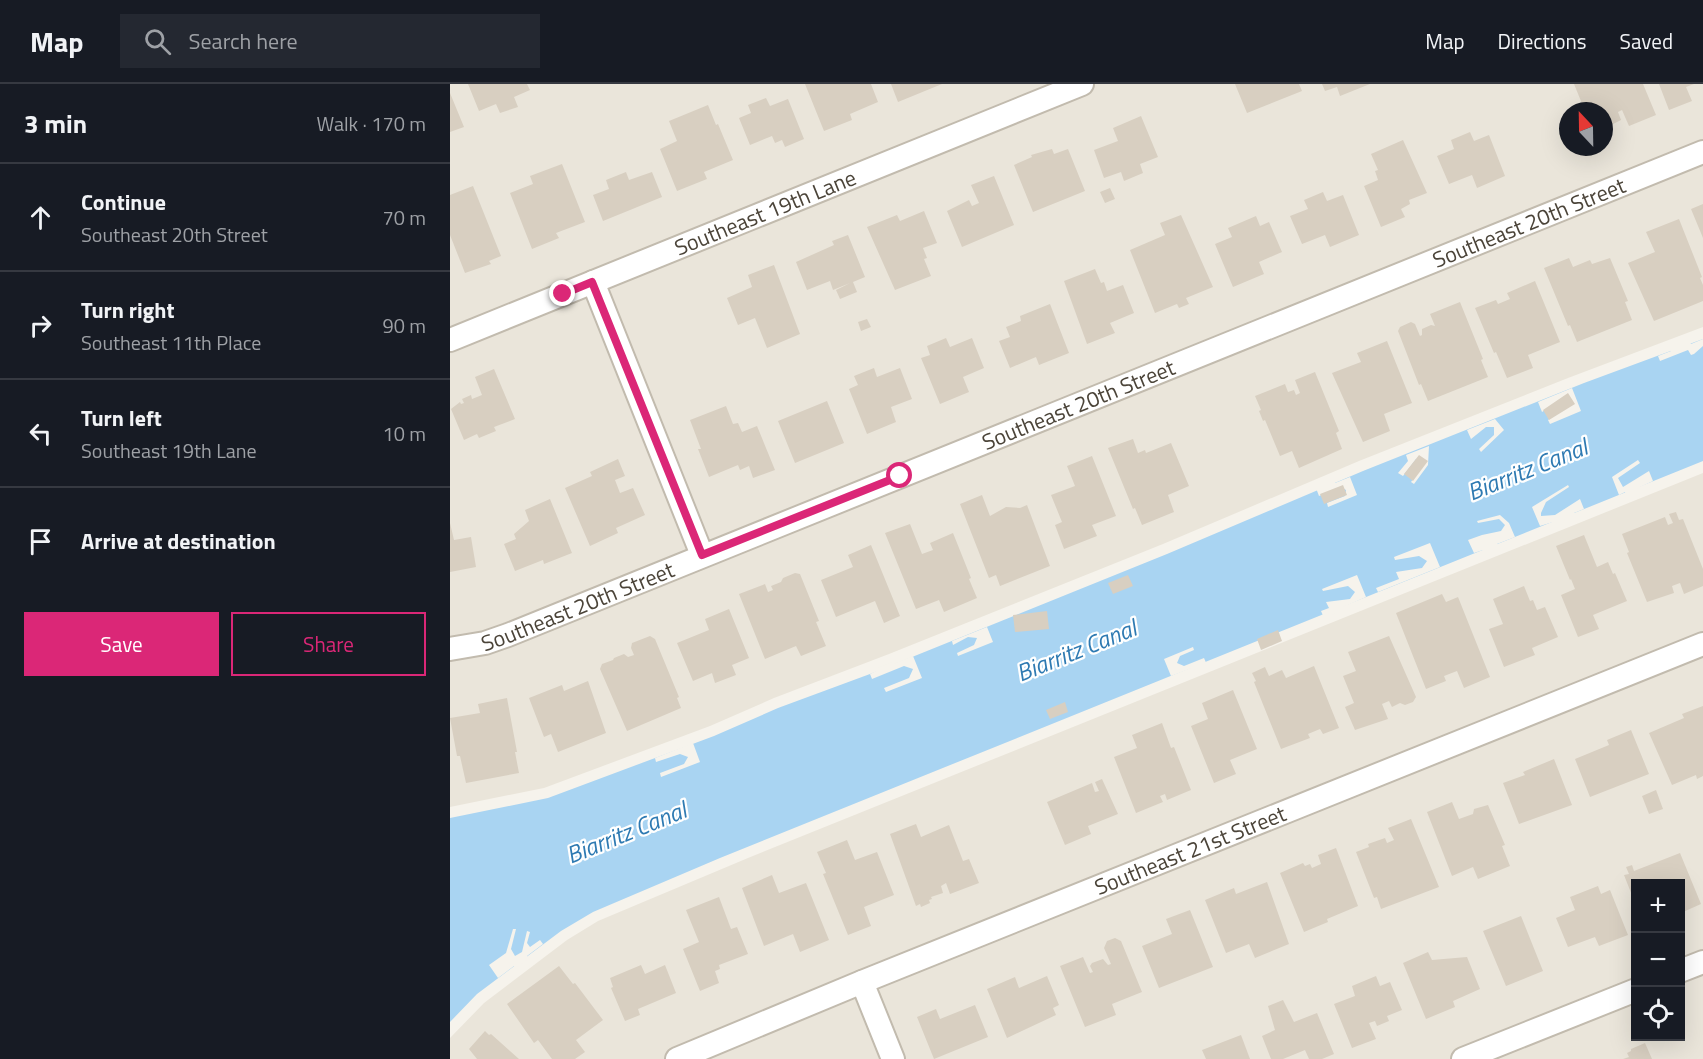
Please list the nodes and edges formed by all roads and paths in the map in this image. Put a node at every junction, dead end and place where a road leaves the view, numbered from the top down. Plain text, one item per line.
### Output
1 (1082, 84) edge
2 (1703, 152) edge
3 (592, 282) junction
4 (450, 340) edge
5 (702, 555) junction
6 (1703, 644) edge
7 (450, 650) edge
8 (1703, 962) edge
9 (1685, 970) edge
10 (862, 982) junction
11 (1631, 992) edge
12 (676, 1059) edge
13 (893, 1059) edge
14 (1463, 1059) edge

1 - 3 street, Southeast 19th Lane
2 - 5 street, Southeast 20th Street
3 - 4 street, Southeast 19th Lane
3 - 5 street
5 - 7 street, Southeast 20th Street
6 - 10 street, Southeast 21st Street
8 - 9 street
10 - 12 street, Southeast 21st Street
10 - 13 street
11 - 14 street

